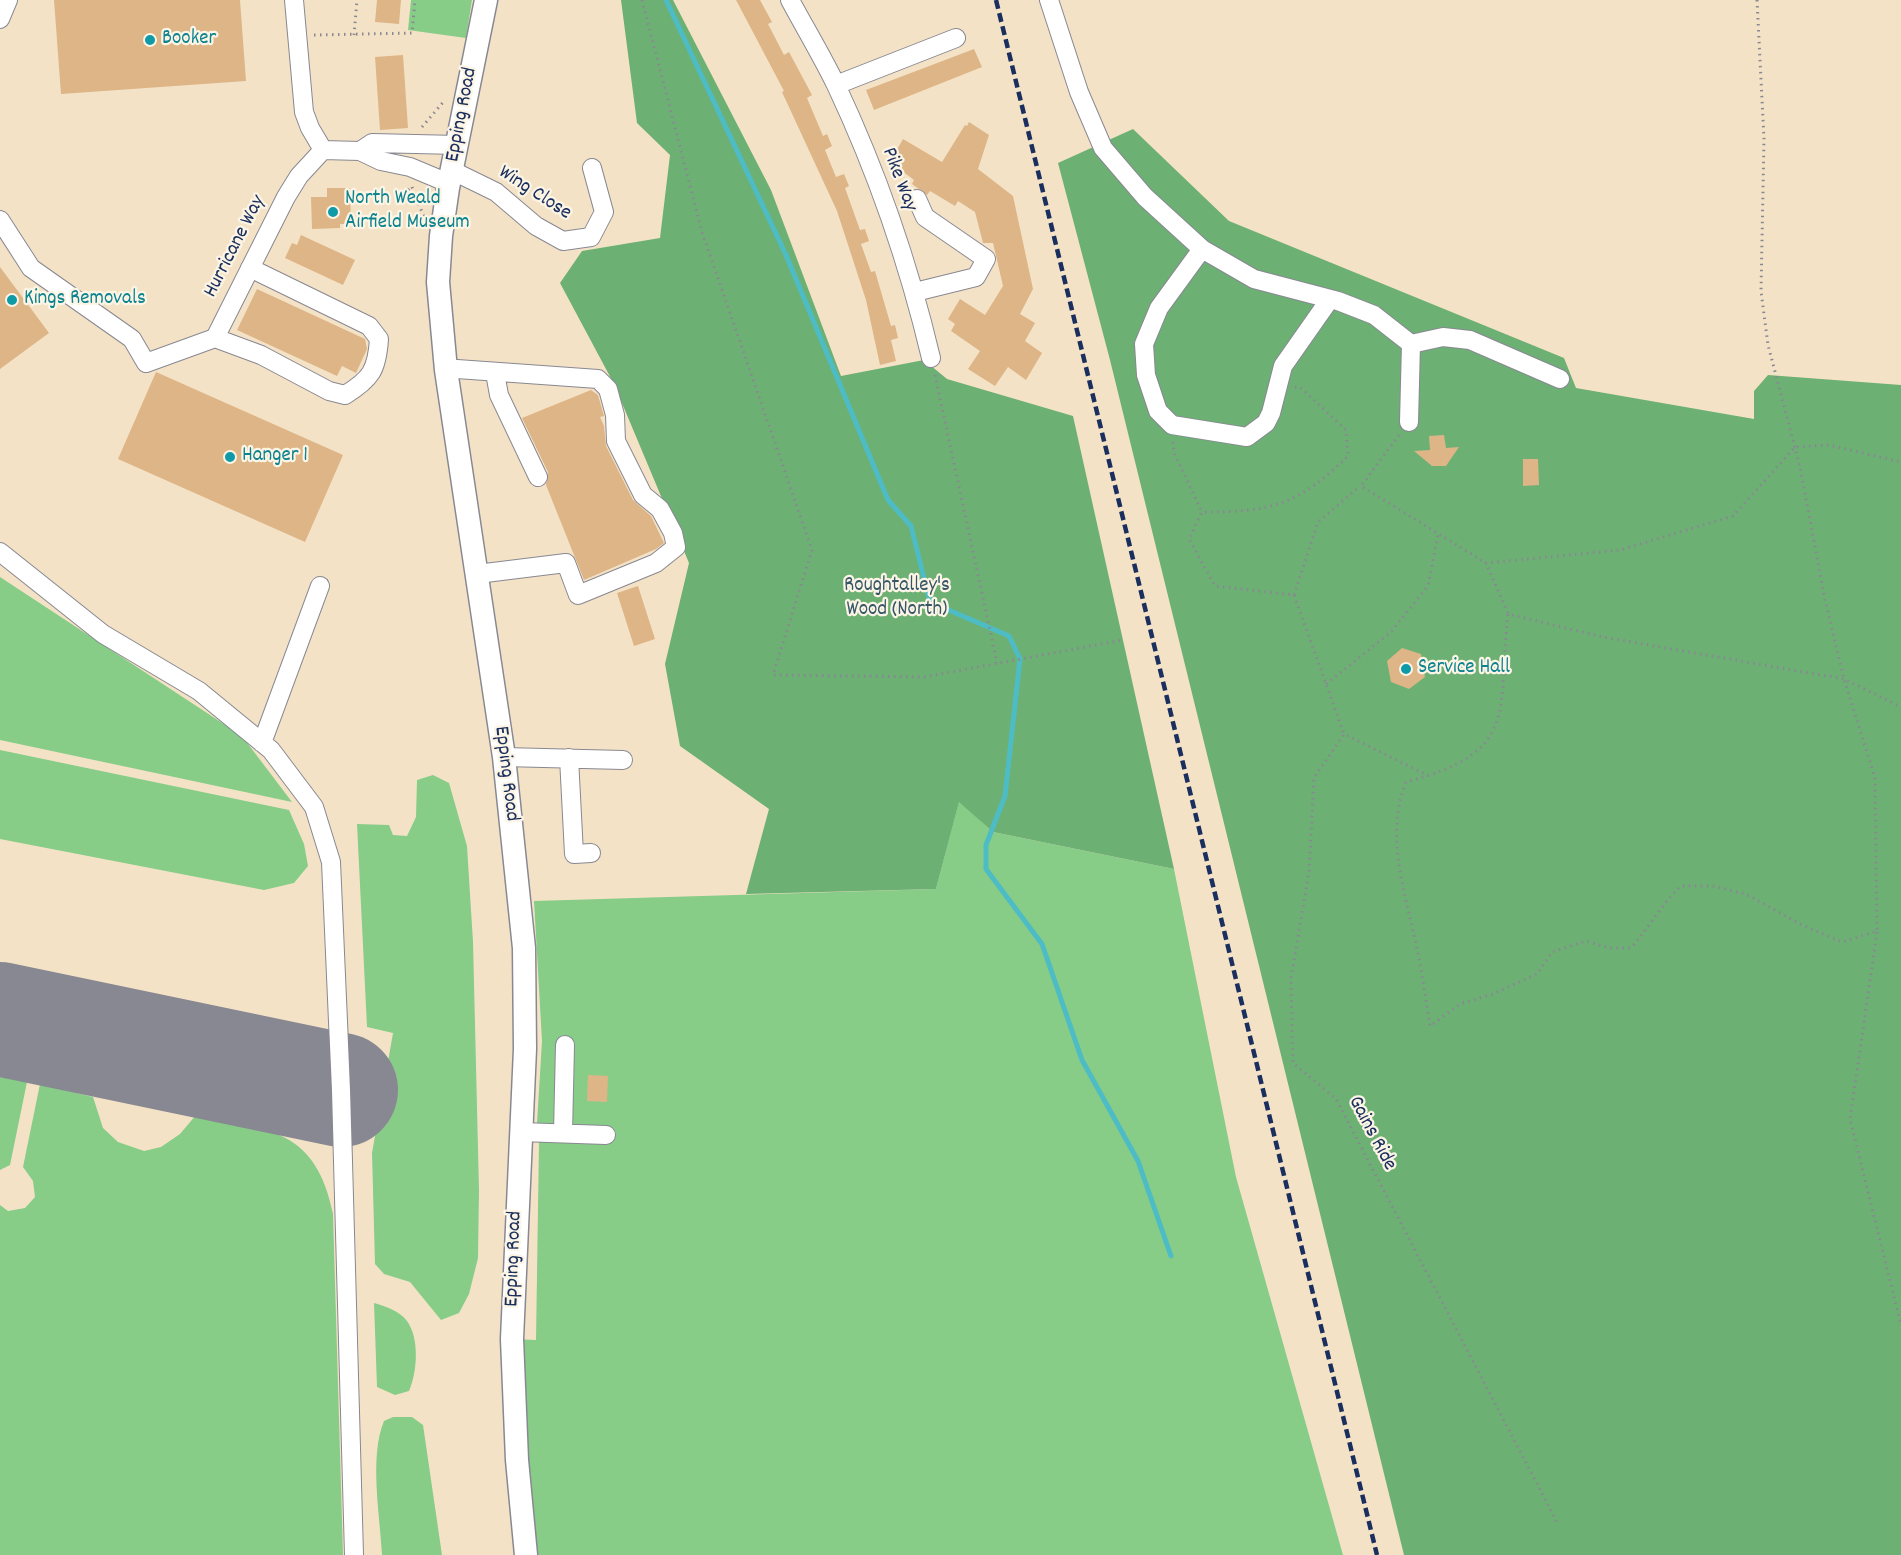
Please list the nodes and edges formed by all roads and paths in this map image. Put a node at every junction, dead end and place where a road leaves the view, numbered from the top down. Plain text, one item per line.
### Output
1 (8, 0) edge
2 (294, 0) edge
3 (357, 0) edge
4 (415, 0) edge
5 (486, 0) edge
6 (642, 0) edge
7 (790, 0) edge
8 (1049, 0) edge
9 (1757, 0) edge
10 (0, 19) edge
11 (297, 35) junction
12 (354, 35) junction
13 (956, 38) dead end
14 (836, 85) junction
15 (452, 91) dead end
16 (415, 136) dead end
17 (458, 145) junction
18 (323, 150) junction
19 (360, 151) junction
20 (592, 168) dead end
21 (408, 177) dead end
22 (451, 180) junction
23 (411, 186) junction
24 (917, 199) dead end
25 (397, 204) dead end
26 (0, 220) edge
27 (427, 224) dead end
28 (1202, 249) junction
29 (250, 268) junction
30 (915, 292) junction
31 (1330, 299) junction
32 (215, 338) junction
33 (1411, 344) junction
34 (931, 358) joint
35 (446, 370) junction
36 (495, 373) junction
37 (1560, 379) dead end
38 (1278, 385) junction
39 (1409, 422) joint
40 (1172, 425) junction
41 (1795, 447) junction
42 (1901, 462) edge
43 (538, 477) dead end
44 (1361, 486) junction
45 (1202, 512) junction
46 (1438, 534) junction
47 (0, 552) edge
48 (1486, 563) junction
49 (477, 573) junction
50 (320, 586) dead end
51 (1294, 595) junction
52 (1508, 614) junction
53 (1123, 640) dead end
54 (997, 663) junction
55 (1845, 679) junction
56 (1326, 684) junction
57 (1901, 707) edge
58 (1344, 734) junction
59 (262, 743) junction
60 (504, 757) junction
61 (569, 759) junction
62 (623, 760) dead end
63 (1430, 776) junction
64 (591, 853) dead end
65 (1877, 932) junction
66 (565, 1045) dead end
67 (521, 1132) junction
68 (564, 1133) junction
69 (606, 1135) dead end
70 (1901, 1324) edge
71 (1557, 1522) dead end
72 (354, 1555) edge
73 (526, 1555) edge

1 - 10 street
2 - 11 street
3 - 12 path
4 - 12 path
5 - 17 main road, Epping Road
6 - 54 path
7 - 14 street, Pike Way
8 - 28 street
9 - 41 path
11 - 12 path
11 - 18 street
13 - 14 street
14 - 30 street, Pike Way
15 - 16 path
17 - 19 street
17 - 22 main road, Epping Road
18 - 19 street
18 - 29 street, Hurricane Way
19 - 22 street
20 - 22 street, Wing Close
21 - 23 path
22 - 35 main road, Epping Road
23 - 25 path
23 - 27 path
24 - 30 street
26 - 32 street
28 - 31 street
28 - 40 street
29 - 32 street, Hurricane Way
29 - 32 street
30 - 34 street, Pike Way
31 - 33 street
31 - 38 street
33 - 37 street
33 - 39 street
34 - 54 path
35 - 36 street
35 - 49 main road, Epping Road
36 - 43 street
36 - 49 street
38 - 40 street
38 - 45 path
39 - 44 path
40 - 45 path
41 - 42 path
41 - 48 path
41 - 55 path
44 - 46 path
44 - 51 path
45 - 51 path
46 - 48 path
46 - 56 path
47 - 59 street
48 - 52 path
49 - 60 main road, Epping Road
50 - 59 street
51 - 56 path
52 - 55 path
52 - 63 path
53 - 54 path
55 - 57 path
55 - 65 path
56 - 58 path
58 - 63 path
58 - 71 path, Gains Ride
59 - 72 street
60 - 61 street
60 - 67 main road, Epping Road
61 - 62 street
61 - 64 street
63 - 65 path
65 - 70 path
66 - 68 street
67 - 68 street
67 - 73 main road, Epping Road
68 - 69 street

